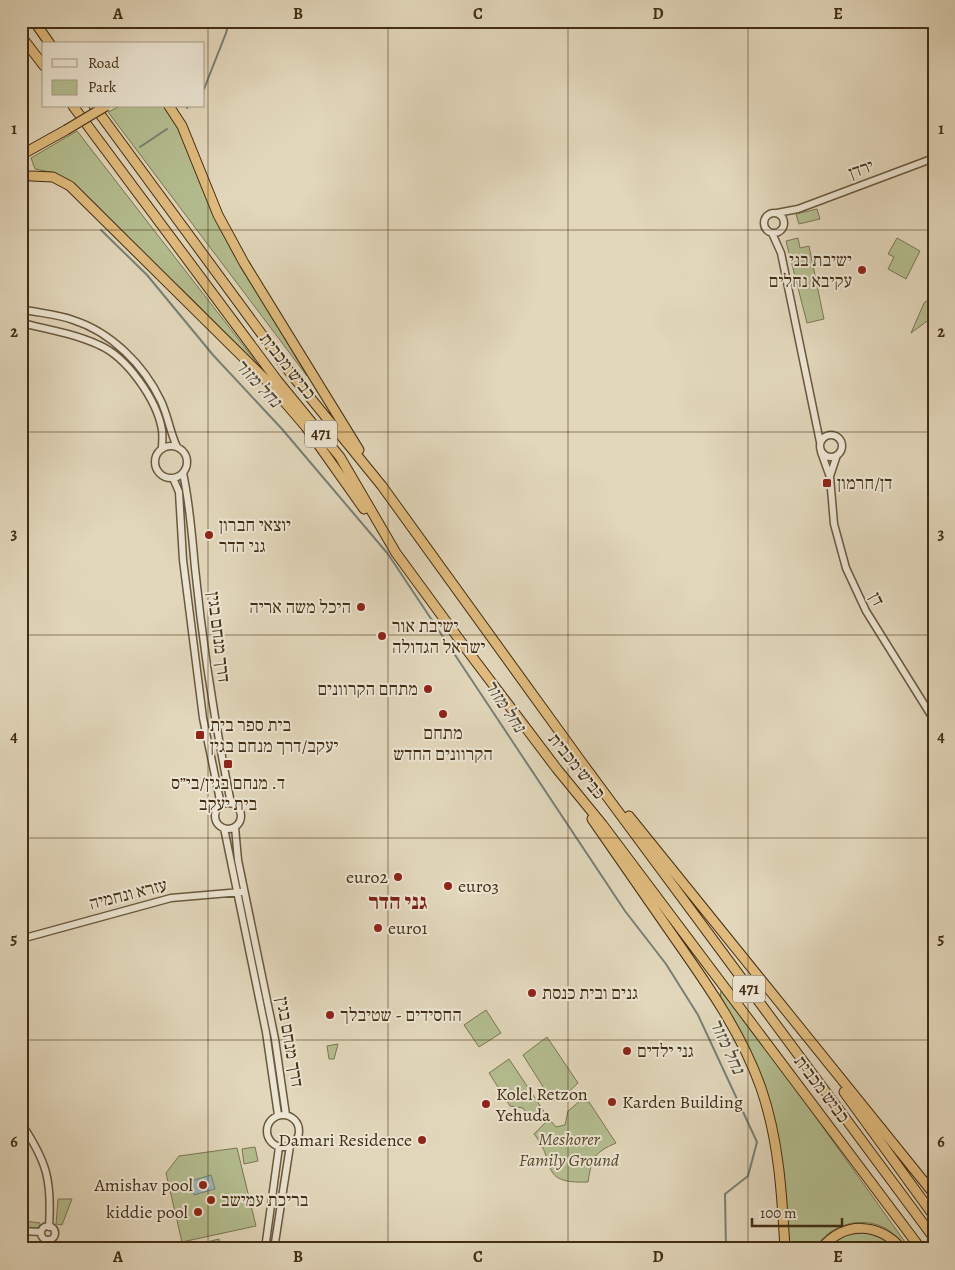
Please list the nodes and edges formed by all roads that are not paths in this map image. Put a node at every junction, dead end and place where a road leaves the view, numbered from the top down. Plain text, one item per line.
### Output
1 (34, 21) edge
2 (21, 36) edge
3 (49, 42) edge
4 (42, 63) edge
5 (74, 108) edge
6 (95, 108) edge
7 (103, 108) edge
8 (170, 108) edge
9 (21, 155) edge
10 (934, 158) edge
11 (31, 176) joint
12 (21, 178) edge
13 (798, 208) junction
14 (777, 213) junction
15 (783, 227) junction
16 (772, 233) junction
17 (781, 253) junction
18 (21, 308) edge
19 (21, 323) edge
20 (817, 420) junction
21 (830, 435) junction
22 (820, 442) junction
23 (177, 447) junction
24 (162, 449) junction
25 (821, 452) junction
26 (837, 455) junction
27 (183, 473) junction
28 (830, 477) junction
29 (174, 478) junction
30 (382, 486) junction
31 (396, 554) junction
32 (934, 720) edge
33 (566, 739) junction
34 (557, 770) junction
35 (231, 803) junction
36 (221, 805) junction
37 (235, 827) junction
38 (224, 828) junction
39 (245, 892) junction
40 (237, 893) junction
41 (21, 939) edge
42 (775, 996) junction
43 (278, 1115) junction
44 (286, 1115) junction
45 (21, 1123) edge
46 (290, 1146) junction
47 (279, 1147) junction
48 (934, 1194) edge
49 (934, 1216) edge
50 (49, 1226) junction
51 (21, 1231) edge
52 (41, 1232) junction
53 (934, 1238) edge
54 (47, 1240) junction
55 (47, 1249) edge
56 (264, 1249) edge
57 (274, 1249) edge
58 (785, 1249) edge
59 (821, 1249) edge
60 (902, 1249) edge
61 (921, 1249) edge

1 - 3 highway
2 - 4 highway
5 - 31 highway, כביש מכבית / 471
6 - 30 highway, כביש מכבית / 471
7 - 9 highway, bridge
8 - 30 highway
10 - 13 street, ירדן
11 - 12 street
11 - 31 highway
13 - 14 street, ירדן
13 - 15 street
14 - 15 street
14 - 16 street
15 - 16 street
15 - 17 street
16 - 17 street
17 - 20 street
18 - 23 street
19 - 24 street
20 - 21 street
20 - 22 street
21 - 22 street
21 - 26 street
22 - 25 street
23 - 24 street
23 - 27 street
24 - 29 street
25 - 26 street
25 - 28 street, דן
26 - 28 street, דן
27 - 29 street
27 - 35 street, דרך מנחם בגין
28 - 32 street, דן
29 - 36 street, דרך מנחם בגין
30 - 33 highway, כביש מכבית / 471
31 - 34 highway, כביש מכבית / 471
33 - 42 highway
33 - 53 highway, כביש מכבית / 471
34 - 58 highway
34 - 61 highway, כביש מכבית / 471
35 - 36 street
35 - 37 street
36 - 38 street
37 - 38 street
37 - 39 street, דרך מנחם בגין
38 - 40 street, דרך מנחם בגין
39 - 40 street, עזרא ונחמיה
39 - 44 street, דרך מנחם בגין
40 - 41 street, עזרא ונחמיה
40 - 43 street, דרך מנחם בגין
42 - 48 highway
42 - 49 highway
43 - 44 street
43 - 47 street
44 - 46 street
45 - 50 street
46 - 47 street
46 - 57 street
47 - 56 street
50 - 52 street
50 - 54 street
51 - 52 street
52 - 54 street
54 - 55 street
59 - 60 highway

